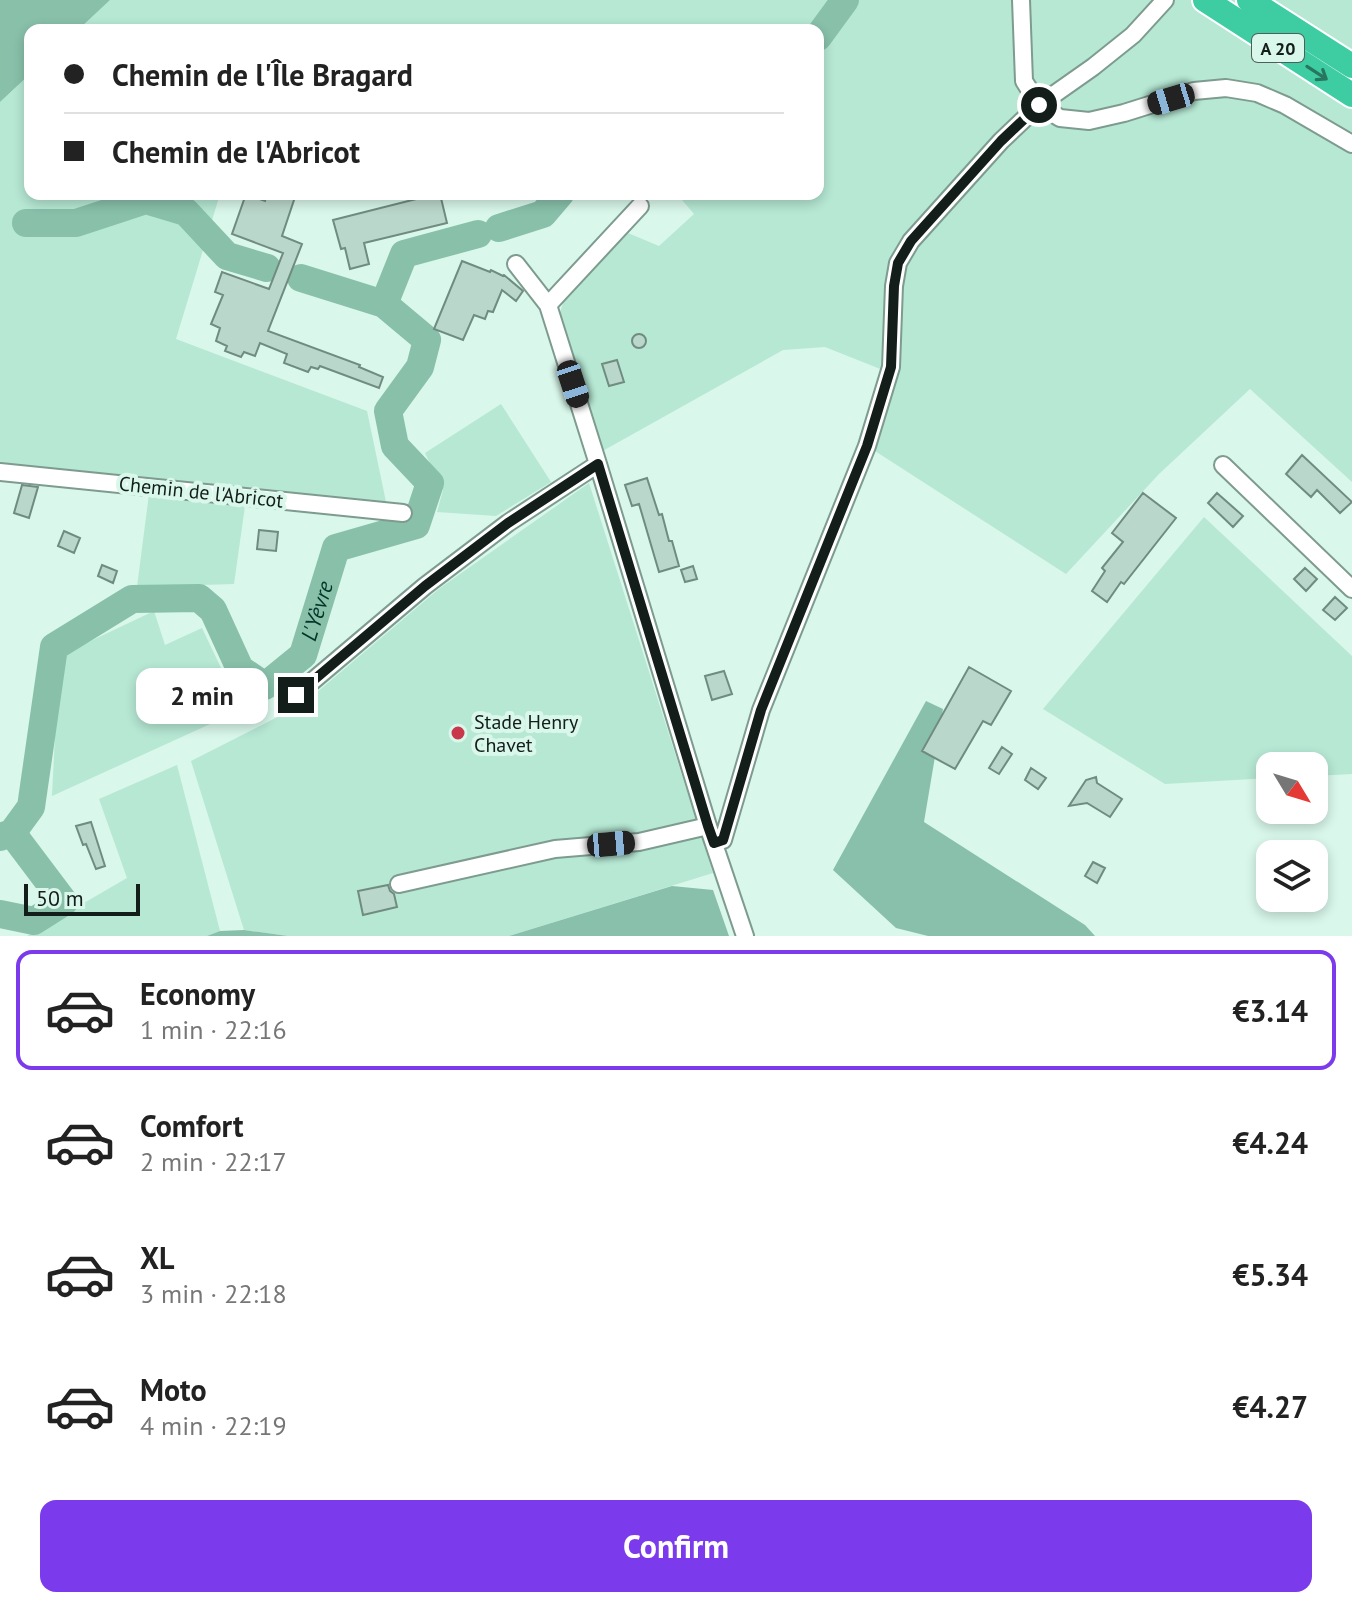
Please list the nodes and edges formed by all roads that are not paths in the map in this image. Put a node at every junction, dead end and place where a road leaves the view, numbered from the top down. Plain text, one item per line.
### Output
1 (1021, 0) edge
2 (1165, 0) edge
3 (1205, 0) edge
4 (1249, 0) edge
5 (1352, 66) edge
6 (1352, 95) edge
7 (1039, 105) junction
8 (1352, 144) edge
9 (640, 206) dead end
10 (516, 264) dead end
11 (548, 305) junction
12 (598, 464) junction
13 (1223, 465) dead end
14 (0, 472) edge
15 (403, 513) dead end
16 (1352, 589) edge
17 (296, 695) dead end
18 (708, 826) junction
19 (714, 843) junction
20 (399, 884) dead end
21 (745, 936) edge

1 - 7 street
2 - 7 street
3 -> 6 highway, A 20
4 - 5 highway, A 20
7 - 8 street
7 - 19 street
9 - 11 street
10 - 11 street
11 - 12 street
12 - 17 street
12 - 18 street
13 - 16 street
14 - 15 street, Chemin de l'Abricot
18 - 19 street
18 - 20 street
19 - 21 street

